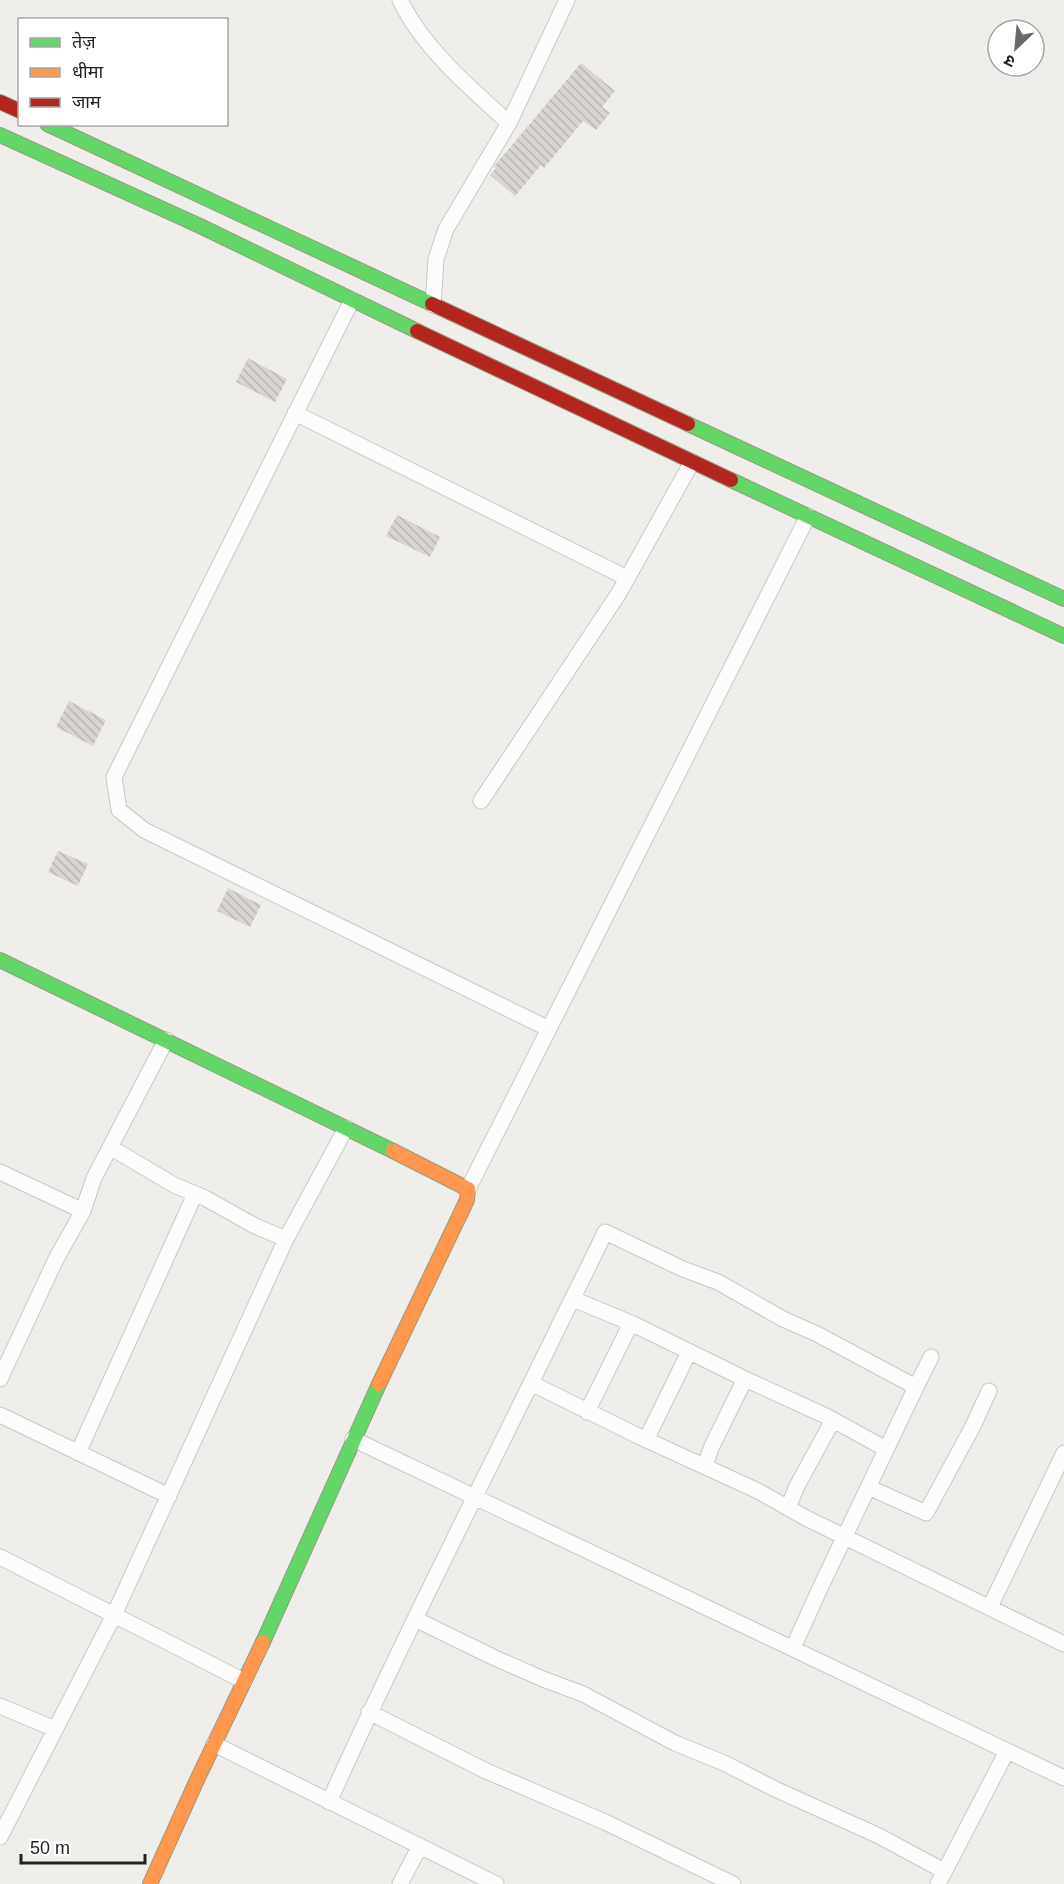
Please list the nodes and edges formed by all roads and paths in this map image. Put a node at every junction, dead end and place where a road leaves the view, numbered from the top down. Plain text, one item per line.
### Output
1 (400, 0) edge
2 (567, 0) edge
3 (0, 102) edge
4 (18, 110) edge
5 (509, 123) junction
6 (51, 126) edge
7 (0, 135) edge
8 (352, 300) junction
9 (433, 305) junction
10 (295, 413) junction
11 (692, 462) junction
12 (808, 516) junction
13 (627, 578) junction
14 (1064, 599) edge
15 (1064, 636) edge
16 (481, 801) dead end
17 (0, 960) edge
18 (549, 1029) junction
19 (166, 1040) junction
20 (346, 1128) junction
21 (111, 1147) junction
22 (0, 1172) edge
23 (468, 1189) junction
24 (195, 1194) junction
25 (83, 1211) junction
26 (286, 1239) junction
27 (573, 1299) junction
28 (631, 1323) junction
29 (689, 1352) junction
30 (931, 1358) dead end
31 (0, 1378) edge
32 (745, 1379) junction
33 (531, 1383) junction
34 (916, 1387) junction
35 (989, 1391) dead end
36 (587, 1412) junction
37 (0, 1415) edge
38 (833, 1420) junction
39 (353, 1439) junction
40 (646, 1440) junction
41 (886, 1449) junction
42 (78, 1453) junction
43 (1064, 1453) edge
44 (705, 1466) junction
45 (868, 1487) junction
46 (169, 1496) junction
47 (476, 1497) junction
48 (789, 1508) junction
49 (845, 1536) junction
50 (0, 1557) edge
51 (990, 1607) junction
52 (114, 1615) junction
53 (415, 1619) junction
54 (1064, 1644) edge
55 (793, 1648) junction
56 (244, 1681) junction
57 (0, 1706) edge
58 (369, 1712) junction
59 (55, 1729) junction
60 (214, 1744) junction
61 (1007, 1751) junction
62 (1064, 1778) edge
63 (329, 1802) junction
64 (0, 1837) edge
65 (420, 1846) junction
66 (941, 1878) edge
67 (150, 1884) edge
68 (400, 1884) edge
69 (496, 1884) edge
70 (733, 1884) edge

1 - 5 street
2 - 5 street
3 - 4 street
5 - 9 street
6 - 9 street
7 - 8 street
8 - 10 street
8 - 11 street
9 - 14 street
10 - 13 street
10 - 18 street
11 - 12 street
11 - 13 street
12 - 15 street
12 - 18 street
13 - 16 street
17 - 19 street
18 - 23 street
19 - 20 street
19 - 21 street
20 - 23 street
20 - 26 street
21 - 24 street
21 - 25 street
22 - 25 street
23 - 39 street
24 - 26 street
24 - 42 street
25 - 31 street
26 - 46 street
27 - 28 street
27 - 33 street
27 - 34 street
28 - 29 street
28 - 36 street
29 - 32 street
29 - 40 street
30 - 34 street
32 - 38 street
32 - 44 street
33 - 36 street
33 - 47 street
34 - 41 street
35 - 45 street
36 - 40 street
37 - 42 street
38 - 41 street
38 - 48 street
39 - 47 street
39 - 56 street
40 - 44 street
41 - 45 street
42 - 46 street
43 - 51 street
44 - 48 street
45 - 49 street
46 - 52 street
47 - 53 street
47 - 55 street
48 - 49 street
49 - 51 street
49 - 55 street
50 - 52 street
51 - 54 street
52 - 56 street
52 - 59 street
53 - 58 street
53 - 66 street
55 - 61 street
56 - 60 street
57 - 59 street
58 - 63 street
58 - 70 street
59 - 64 street
60 - 63 street
60 - 67 street
61 - 62 street
61 - 66 street
63 - 65 street
65 - 68 street
65 - 69 street

